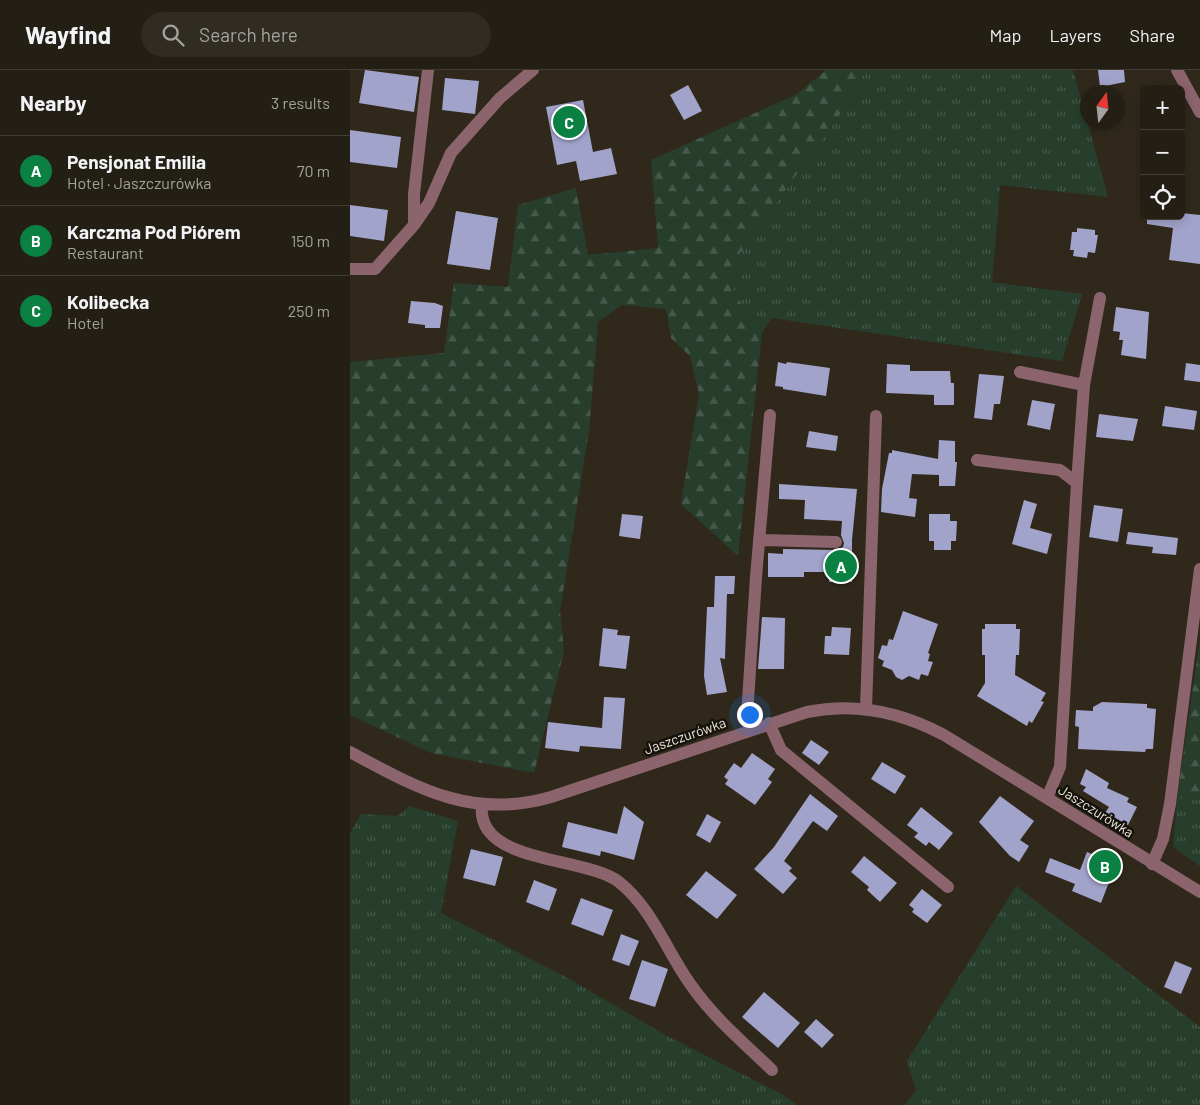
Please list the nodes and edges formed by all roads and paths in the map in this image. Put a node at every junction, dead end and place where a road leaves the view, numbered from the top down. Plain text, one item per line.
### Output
1 (428, 70) edge
2 (533, 70) edge
3 (1177, 70) edge
4 (1200, 112) edge
5 (414, 226) junction
6 (350, 269) edge
7 (1100, 298) dead end
8 (1020, 372) dead end
9 (1084, 385) junction
10 (770, 416) dead end
11 (876, 416) dead end
12 (977, 460) dead end
13 (1077, 483) junction
14 (759, 540) junction
15 (836, 542) dead end
16 (1200, 569) edge
17 (866, 709) junction
18 (770, 723) junction
19 (750, 730) junction
20 (350, 752) edge
21 (1047, 798) junction
22 (482, 804) junction
23 (1152, 864) junction
24 (948, 887) dead end
25 (1200, 892) edge
26 (772, 1070) dead end

1 - 5 street
2 - 5 street
3 - 4 street
5 - 6 street
7 - 9 street
8 - 9 street
9 - 13 street
10 - 14 street
11 - 17 street
12 - 13 street
13 - 21 street
14 - 15 street
14 - 19 street
16 - 23 street
17 - 18 street, Jaszczurówka
17 - 21 street, Jaszczurówka
18 - 19 street, Jaszczurówka
18 - 24 street
19 - 22 street, Jaszczurówka
20 - 22 street, Jaszczurówka
21 - 23 street, Jaszczurówka
22 - 26 street
23 - 25 street, Jaszczurówka

